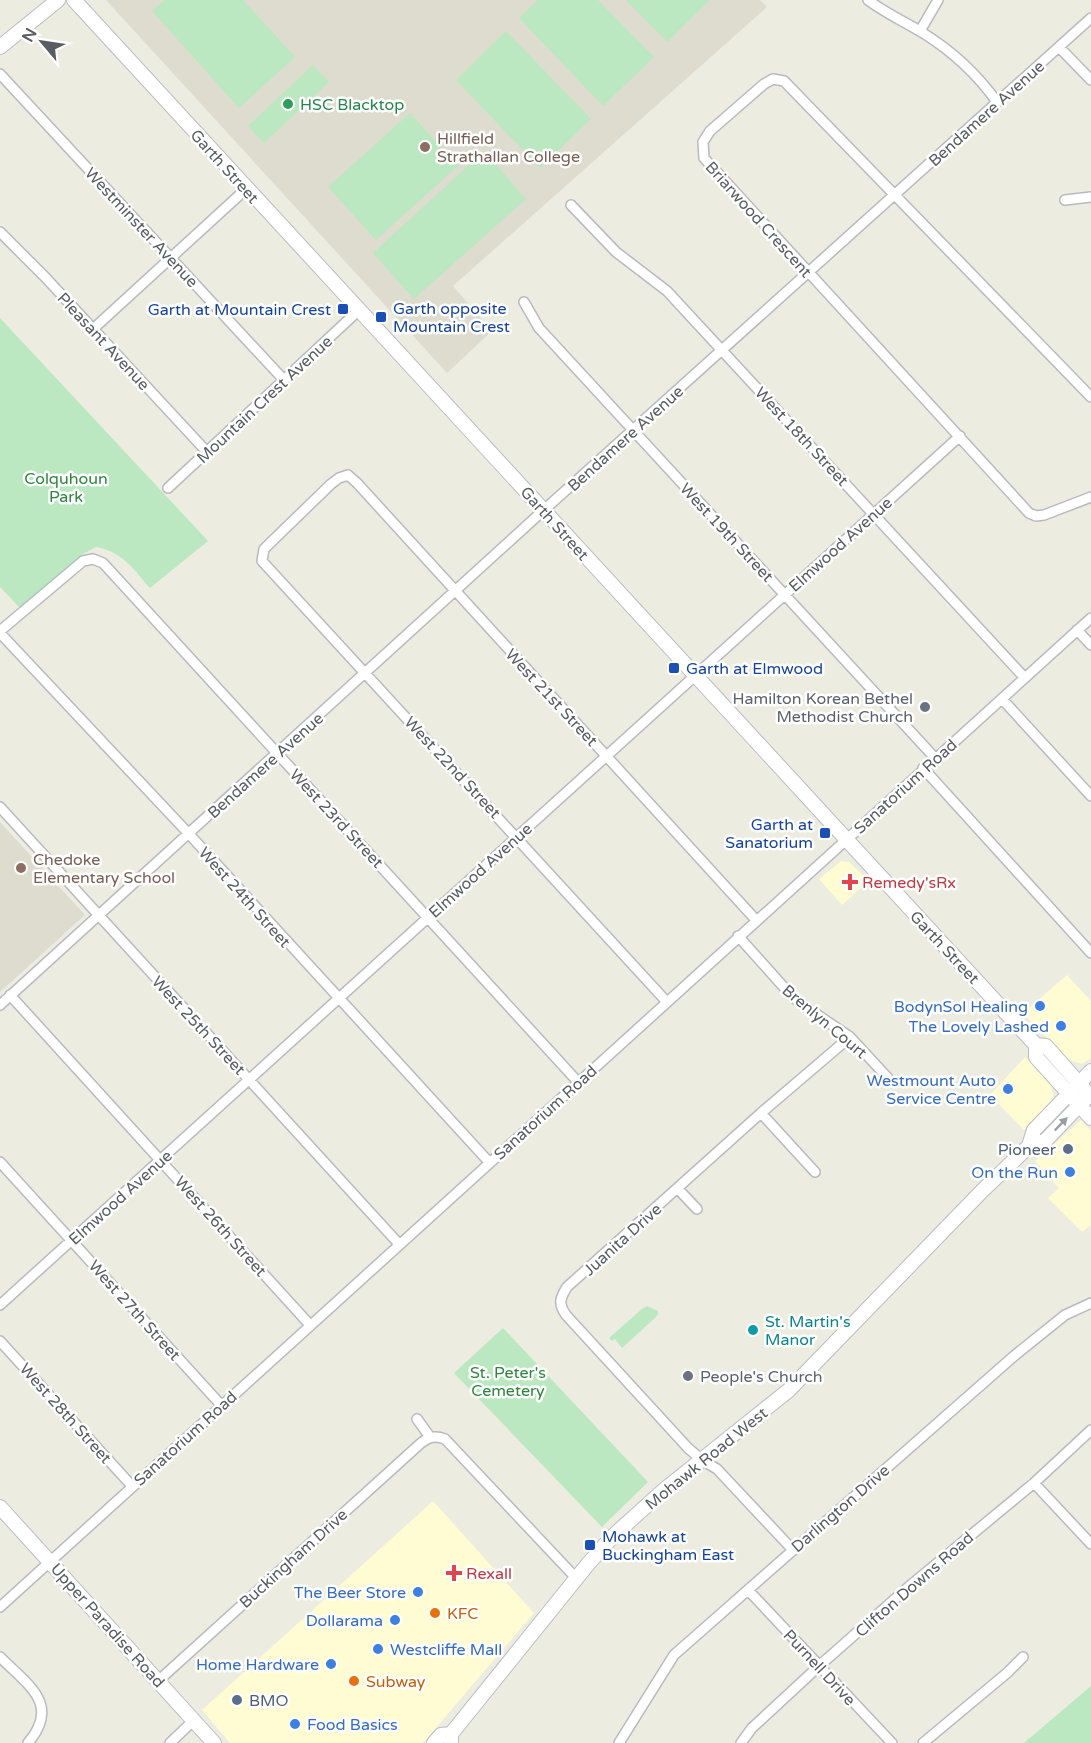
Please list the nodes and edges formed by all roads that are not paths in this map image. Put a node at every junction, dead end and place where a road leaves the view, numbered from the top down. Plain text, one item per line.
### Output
1 (58, 0) edge
2 (74, 0) edge
3 (868, 0) edge
4 (938, 0) edge
5 (1091, 18) edge
6 (920, 31) junction
7 (0, 47) edge
8 (1059, 47) junction
9 (0, 74) edge
10 (1091, 80) edge
11 (997, 102) junction
12 (246, 189) junction
13 (896, 194) junction
14 (1091, 197) edge
15 (1065, 200) dead end
16 (571, 205) dead end
17 (0, 232) edge
18 (170, 258) junction
19 (808, 272) junction
20 (524, 302) dead end
21 (359, 310) junction
22 (92, 330) junction
23 (722, 350) junction
24 (284, 380) junction
25 (1091, 396) edge
26 (633, 430) junction
27 (960, 436) junction
28 (207, 452) junction
29 (168, 488) dead end
30 (1091, 497) edge
31 (543, 511) junction
32 (873, 513) junction
33 (262, 561) joint
34 (455, 592) junction
35 (784, 595) junction
36 (1091, 618) edge
37 (1077, 630) junction
38 (0, 632) edge
39 (1091, 645) edge
40 (366, 673) junction
41 (694, 675) junction
42 (1024, 677) junction
43 (1002, 699) junction
44 (277, 753) junction
45 (606, 755) junction
46 (935, 759) junction
47 (923, 768) junction
48 (1091, 796) edge
49 (0, 807) edge
50 (189, 834) junction
51 (516, 837) junction
52 (846, 839) junction
53 (98, 915) junction
54 (428, 917) junction
55 (756, 920) junction
56 (738, 936) junction
57 (1091, 952) edge
58 (10, 995) junction
59 (338, 999) junction
60 (666, 1001) junction
61 (0, 1005) edge
62 (850, 1037) junction
63 (1091, 1071) edge
64 (248, 1078) junction
65 (888, 1078) dead end
66 (578, 1082) junction
67 (1074, 1089) junction
68 (1088, 1097) edge
69 (760, 1113) junction
70 (1091, 1118) edge
71 (1029, 1146) junction
72 (160, 1160) junction
73 (0, 1162) edge
74 (489, 1162) junction
75 (815, 1172) dead end
76 (678, 1189) junction
77 (697, 1209) dead end
78 (72, 1240) junction
79 (399, 1244) junction
80 (1091, 1303) edge
81 (0, 1305) edge
82 (310, 1325) junction
83 (0, 1341) edge
84 (221, 1405) junction
85 (417, 1419) dead end
86 (1091, 1430) edge
87 (430, 1437) junction
88 (702, 1460) junction
89 (1034, 1483) junction
90 (132, 1486) junction
91 (0, 1508) edge
92 (1091, 1544) edge
93 (792, 1549) junction
94 (50, 1561) junction
95 (576, 1578) junction
96 (748, 1590) junction
97 (0, 1607) edge
98 (0, 1657) edge
99 (1023, 1658) dead end
100 (819, 1666) junction
101 (158, 1681) junction
102 (194, 1720) junction
103 (451, 1738) edge
104 (28, 1743) edge
105 (170, 1743) edge
106 (214, 1743) edge
107 (434, 1743) edge
108 (619, 1743) edge
109 (741, 1743) edge
110 (892, 1743) edge
111 (922, 1743) edge

1 - 7 main road
2 - 12 main road, Garth Street
3 - 6 street
4 - 6 street
5 - 8 street, Bendamere Avenue
6 - 11 street
8 - 10 street
8 - 11 street, Bendamere Avenue
9 - 18 street, Westminster Avenue
11 - 13 street, Bendamere Avenue
12 - 18 street
12 - 21 main road, Garth Street
13 - 19 street, Bendamere Avenue
13 - 19 street, Briarwood Crescent
13 - 25 street, Briarwood Crescent
14 - 15 street
16 - 23 street, West 18th Street
17 - 22 street, Pleasant Avenue
18 - 22 street
18 - 24 street, Westminster Avenue
19 - 23 street, Bendamere Avenue
19 - 27 street, Briarwood Crescent
20 - 26 street, West 19th Street
21 - 24 street, Mountain Crest Avenue
21 - 31 main road, Garth Street
22 - 28 street, Pleasant Avenue
23 - 26 street, Bendamere Avenue
23 - 32 street, West 18th Street
24 - 28 street, Mountain Crest Avenue
26 - 31 street, Bendamere Avenue
26 - 35 street, West 19th Street
27 - 30 street, Briarwood Crescent
27 - 32 street, Elmwood Avenue
28 - 29 street, Mountain Crest Avenue
31 - 34 street, Bendamere Avenue
31 - 41 main road, Garth Street
32 - 35 street, Elmwood Avenue
32 - 42 street, West 18th Street
33 - 34 street, West 21st Street
33 - 40 street, West 22nd Street
34 - 40 street, Bendamere Avenue
34 - 45 street, West 21st Street
35 - 41 street, Elmwood Avenue
35 - 46 street, West 19th Street
36 - 37 street, Sanatorium Road
37 - 39 street
37 - 42 street, Sanatorium Road
38 - 44 street, West 23rd Street
38 - 50 street, West 24th Street
40 - 44 street, Bendamere Avenue
40 - 51 street, West 22nd Street
41 - 45 street, Elmwood Avenue
41 - 52 main road, Garth Street
42 - 43 street, Sanatorium Road
43 - 46 street, Sanatorium Road
43 - 48 street
44 - 50 street, Bendamere Avenue
44 - 54 street, West 23rd Street
45 - 51 street, Elmwood Avenue
45 - 55 street, West 21st Street
46 - 47 street, Sanatorium Road
47 - 52 street, Sanatorium Road
47 - 57 street
49 - 53 street, West 25th Street
50 - 53 street, Bendamere Avenue
50 - 59 street, West 24th Street
51 - 54 street, Elmwood Avenue
51 - 60 street, West 22nd Street
52 - 55 street, Sanatorium Road
52 - 67 main road, Garth Street
53 - 58 street, Bendamere Avenue
53 - 64 street, West 25th Street
54 - 59 street, Elmwood Avenue
54 - 66 street, West 23rd Street
55 - 56 street, Sanatorium Road
56 - 60 street, Sanatorium Road
56 - 62 street, Brenlyn Court
58 - 61 street, Bendamere Avenue
58 - 72 street, West 26th Street
59 - 64 street, Elmwood Avenue
59 - 74 street, West 24th Street
60 - 66 street, Sanatorium Road
62 - 65 street, Brenlyn Court
62 - 69 street, Juanita Drive
63 - 67 main road, Mohawk Road West
64 - 72 street, Elmwood Avenue
64 - 79 street, West 25th Street
66 - 74 street, Sanatorium Road
67 - 68 main road, Garth Street
67 - 71 main road, Mohawk Road West
68 - 70 main road, Garth Street
71 -> 68 main road, Mohawk Road West
69 - 75 street
69 - 76 street, Juanita Drive
71 - 88 main road, Mohawk Road West
72 - 78 street, Elmwood Avenue
72 - 82 street, West 26th Street
73 - 78 street, West 27th Street
74 - 79 street, Sanatorium Road
76 - 77 street
76 - 88 street, Juanita Drive
78 - 81 street, Elmwood Avenue
78 - 84 street, West 27th Street
79 - 82 street, Sanatorium Road
80 - 93 street, Darlington Drive
82 - 84 street, Sanatorium Road
83 - 90 street, West 28th Street
84 - 90 street, Sanatorium Road
85 - 87 street
86 - 89 street, Clifton Downs Road
87 - 95 street
87 - 101 street, Buckingham Drive
88 - 93 street
88 - 95 main road, Mohawk Road West
89 - 92 street
89 - 100 street, Clifton Downs Road
90 - 94 street, Sanatorium Road
91 - 94 main road, Upper Paradise Road
93 - 96 street, Darlington Drive
94 - 97 street, Sanatorium Road
94 - 101 main road, Upper Paradise Road
95 - 103 main road, Mohawk Road West
96 - 100 street, Purnell Drive
96 - 108 street, Darlington Drive
98 - 104 street
99 - 111 street
100 - 109 street, Clifton Downs Road
100 - 110 street, Purnell Drive
101 - 102 main road, Upper Paradise Road
102 - 105 street
102 - 106 main road, Upper Paradise Road
103 - 107 main road, Mohawk Road West

